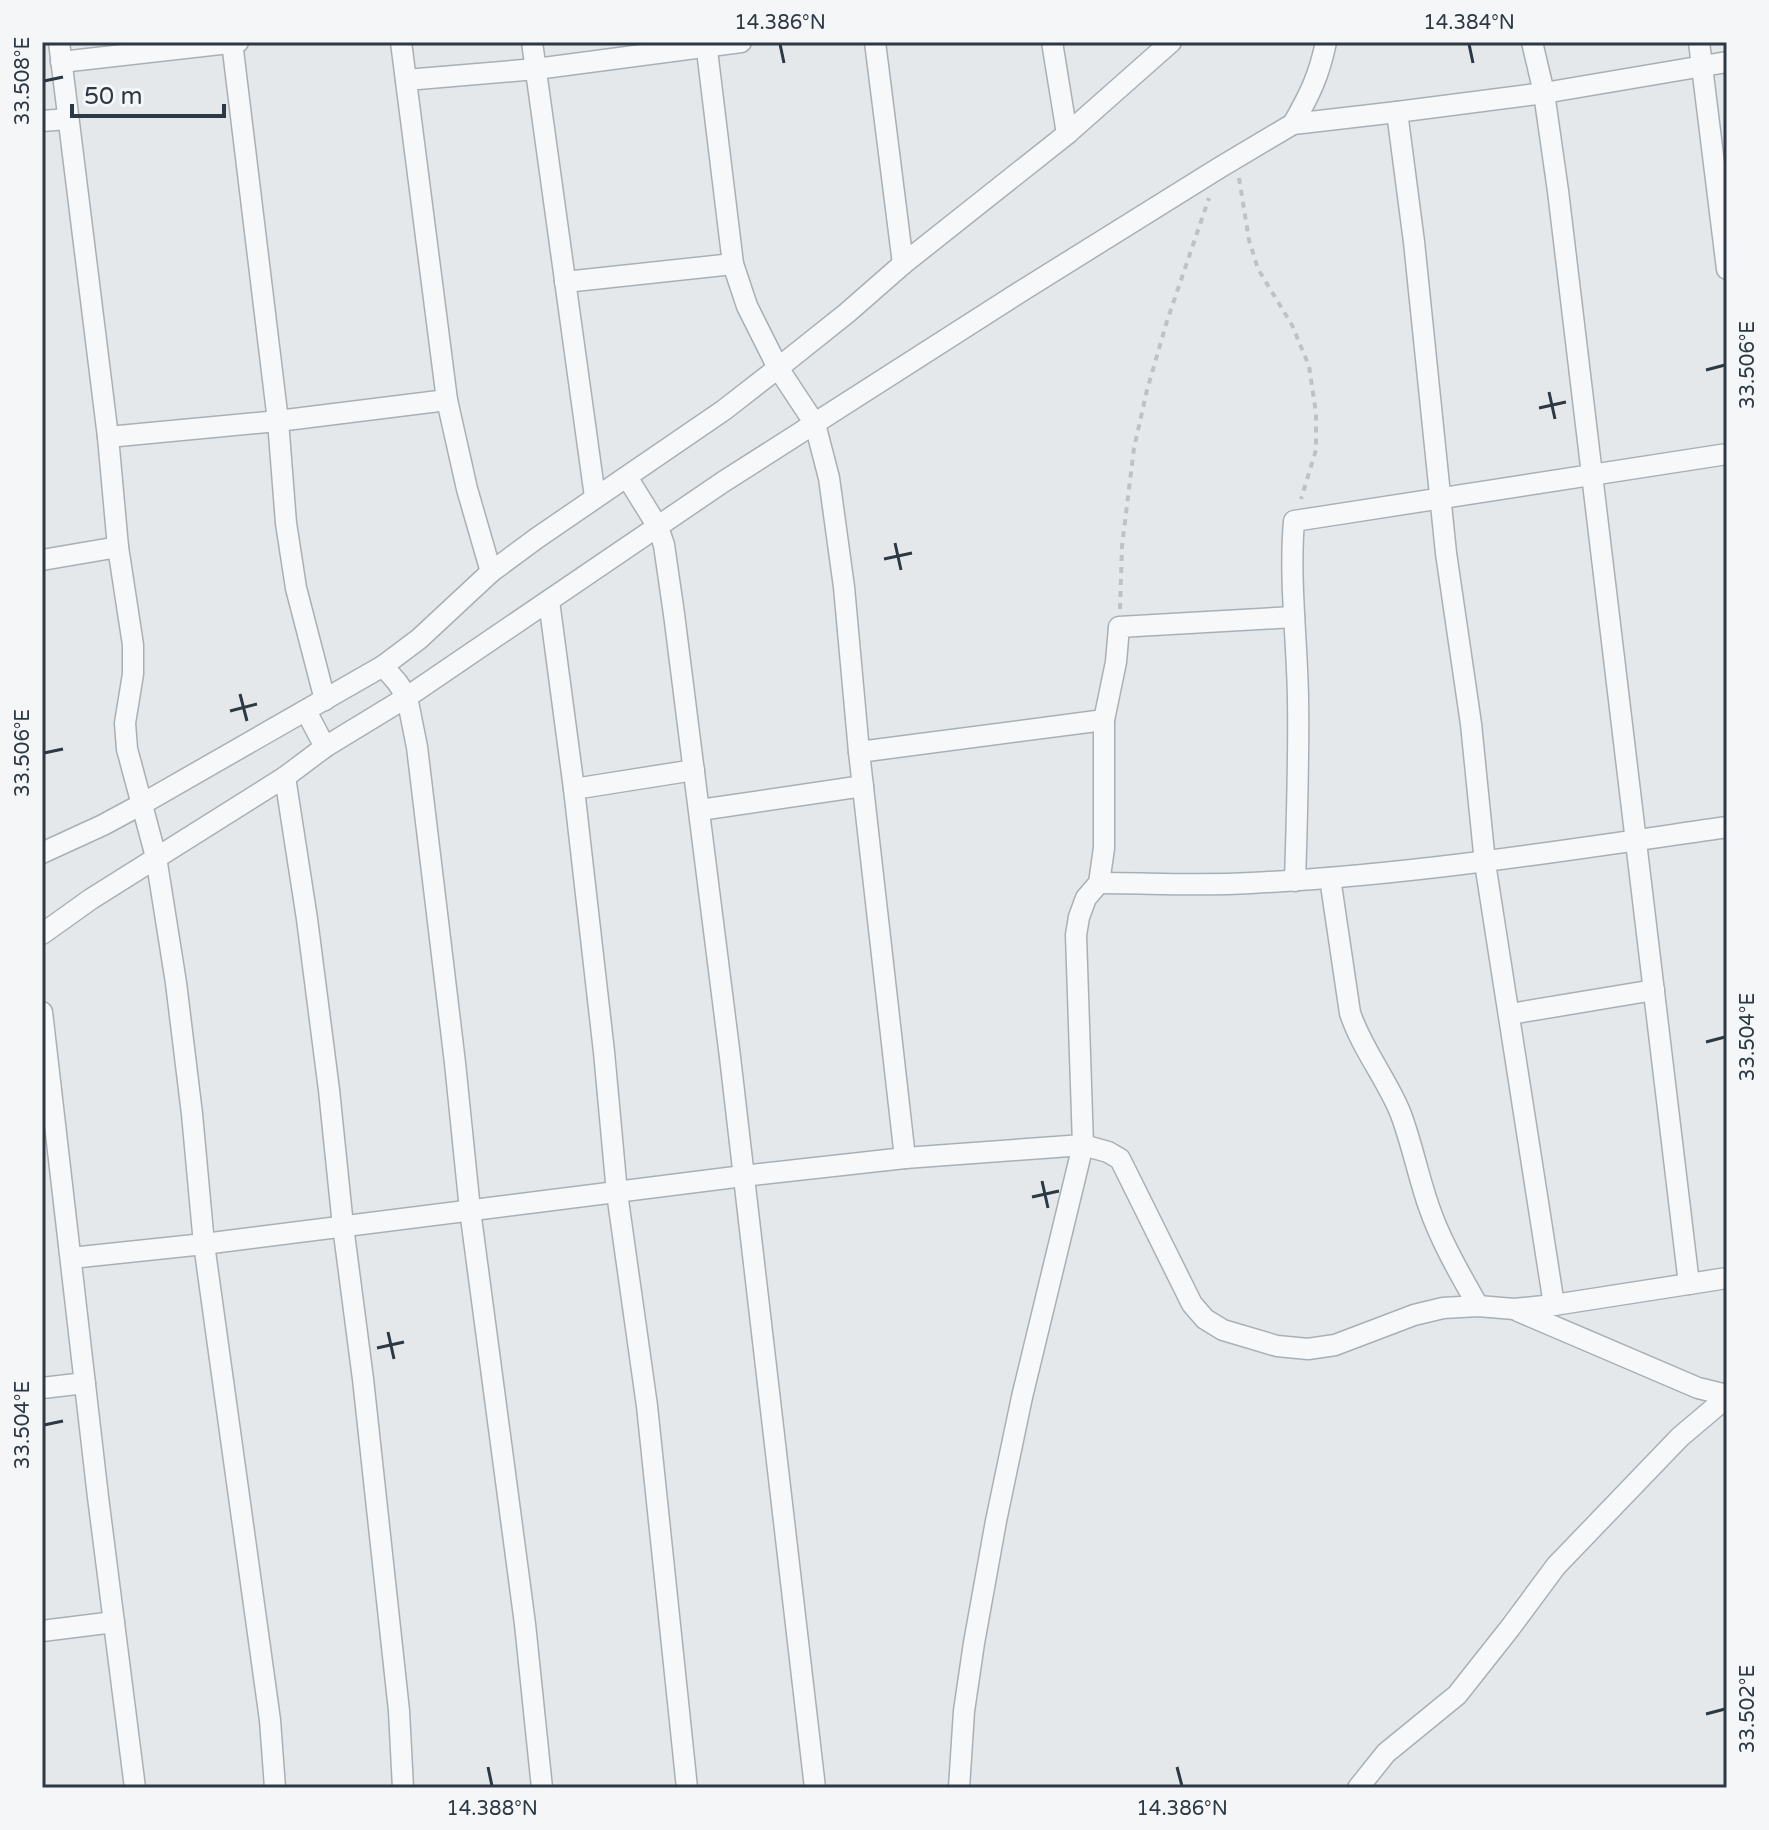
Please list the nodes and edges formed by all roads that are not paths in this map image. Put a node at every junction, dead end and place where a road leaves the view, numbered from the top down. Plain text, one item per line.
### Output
1 (232, 42) edge
2 (238, 42) edge
3 (401, 42) edge
4 (532, 42) edge
5 (741, 42) edge
6 (875, 42) edge
7 (1052, 42) edge
8 (1171, 42) edge
9 (1326, 42) edge
10 (1532, 42) edge
11 (1699, 42) edge
12 (706, 44) edge
13 (60, 52) edge
14 (1727, 62) edge
15 (1701, 66) junction
16 (536, 69) junction
17 (406, 80) junction
18 (1544, 93) junction
19 (1397, 112) junction
20 (68, 119) junction
21 (42, 121) edge
22 (1293, 124) junction
23 (1067, 134) junction
24 (733, 264) junction
25 (903, 264) junction
26 (1727, 269) edge
27 (565, 282) junction
28 (778, 368) junction
29 (447, 400) junction
30 (278, 421) junction
31 (815, 424) junction
32 (108, 437) junction
33 (1727, 454) edge
34 (1591, 474) junction
35 (627, 477) junction
36 (595, 497) junction
37 (1439, 497) junction
38 (658, 527) junction
39 (118, 547) junction
40 (42, 560) edge
41 (491, 572) junction
42 (549, 601) junction
43 (1294, 617) junction
44 (383, 666) junction
45 (407, 697) junction
46 (325, 700) junction
47 (306, 711) junction
48 (1104, 720) junction
49 (325, 747) junction
50 (859, 752) junction
51 (694, 770) junction
52 (285, 777) junction
53 (863, 786) junction
54 (574, 789) junction
55 (142, 804) junction
56 (700, 810) junction
57 (1727, 827) edge
58 (1637, 840) junction
59 (42, 853) edge
60 (156, 857) junction
61 (1485, 863) junction
62 (1330, 878) junction
63 (1295, 881) junction
64 (1099, 883) junction
65 (42, 934) edge
66 (1654, 990) junction
67 (42, 1012) edge
68 (1510, 1014) junction
69 (1083, 1145) junction
70 (905, 1158) junction
71 (743, 1176) junction
72 (617, 1193) junction
73 (470, 1210) junction
74 (343, 1226) junction
75 (204, 1244) junction
76 (71, 1258) junction
77 (1727, 1278) edge
78 (1689, 1284) junction
79 (1554, 1305) junction
80 (1478, 1306) junction
81 (1514, 1309) junction
82 (85, 1383) junction
83 (42, 1388) edge
84 (1724, 1404) edge
85 (114, 1622) junction
86 (42, 1631) edge
87 (135, 1788) edge
88 (275, 1788) edge
89 (403, 1788) edge
90 (542, 1788) edge
91 (687, 1788) edge
92 (815, 1788) edge
93 (959, 1788) edge
94 (1358, 1788) edge

1 - 2 street
1 - 13 street
1 - 30 street
3 - 17 street
4 - 16 street
5 - 12 street
6 - 25 street
7 - 23 street
8 - 23 street
9 - 22 street
10 - 18 street
11 - 15 street
12 - 16 street
12 - 24 street
13 - 20 street
14 - 15 street
15 - 18 street
15 - 26 street
16 - 17 street
16 - 27 street
17 - 29 street
18 - 19 street
18 - 34 street
19 - 22 street
19 - 37 street
20 - 21 street
20 - 32 street
22 - 31 street
23 - 25 street
24 - 27 street
24 - 28 street
25 - 28 street
27 - 36 street
28 - 31 street
28 - 35 street
29 - 30 street
29 - 41 street
30 - 32 street
30 - 46 street
31 - 38 street
31 - 50 street
32 - 39 street
33 - 34 street
34 - 37 street
34 - 58 street
35 - 36 street
35 - 38 street
36 - 41 street
37 - 43 street
37 - 61 street
38 - 42 street
38 - 51 street
39 - 40 street
39 - 55 street
41 - 44 street
42 - 45 street
42 - 54 street
43 - 48 street
43 - 63 street
44 - 45 street
44 - 46 street
45 - 49 street
45 - 73 street
46 - 47 street
47 - 49 street
47 - 55 street
48 - 50 street
48 - 64 street
49 - 52 street
50 - 53 street
51 - 54 street
51 - 56 street
52 - 60 street
52 - 74 street
53 - 56 street
53 - 70 street
54 - 72 street
55 - 59 street
55 - 60 street
56 - 71 street
57 - 58 street
58 - 61 street
58 - 66 street
60 - 65 street
60 - 75 street
61 - 62 street
61 - 68 street
62 - 63 street
62 - 80 street
63 - 64 street
64 - 69 street
66 - 68 street
66 - 78 street
67 - 76 street
68 - 79 street
69 - 70 street
69 - 80 street
69 - 93 street
70 - 71 street
71 - 72 street
71 - 92 street
72 - 73 street
72 - 91 street
73 - 74 street
73 - 90 street
74 - 75 street
74 - 89 street
75 - 76 street
75 - 88 street
76 - 82 street
77 - 78 street
78 - 79 street
79 - 81 street
80 - 81 street
81 - 84 street
82 - 83 street
82 - 85 street
84 - 94 street
85 - 86 street
85 - 87 street

